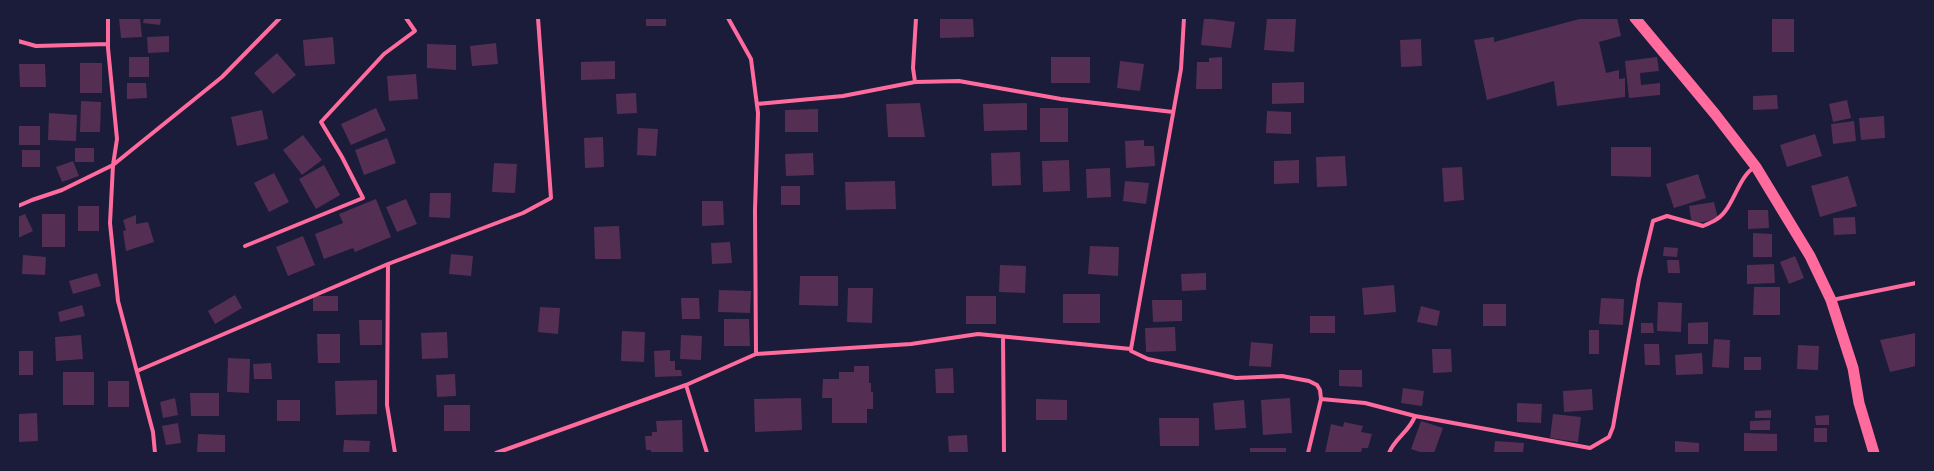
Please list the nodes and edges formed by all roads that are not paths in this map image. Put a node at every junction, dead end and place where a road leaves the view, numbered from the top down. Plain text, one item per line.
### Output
1 (108, 18) edge
2 (280, 18) edge
3 (406, 18) edge
4 (538, 18) edge
5 (728, 18) edge
6 (916, 18) edge
7 (1184, 18) edge
8 (1634, 18) edge
9 (18, 41) edge
10 (108, 44) junction
11 (915, 82) junction
12 (757, 104) junction
13 (1173, 112) junction
14 (113, 165) junction
15 (1756, 167) junction
16 (18, 206) edge
17 (245, 246) dead end
18 (388, 264) junction
19 (1916, 283) edge
20 (1831, 300) junction
21 (1003, 337) junction
22 (1131, 349) junction
23 (756, 354) junction
24 (137, 372) junction
25 (686, 385) junction
26 (1321, 399) junction
27 (1416, 416) junction
28 (155, 453) edge
29 (395, 453) edge
30 (496, 453) edge
31 (707, 453) edge
32 (1004, 453) edge
33 (1308, 453) edge
34 (1389, 453) edge
35 (1874, 453) edge

1 - 10 street
2 - 14 street
3 - 17 street
4 - 18 street
5 - 12 street
6 - 11 street
7 - 13 street
8 - 15 highway
9 - 10 street
10 - 14 street
11 - 12 street
11 - 13 street
12 - 23 street
13 - 22 street
14 - 16 street
14 - 24 street
15 - 20 highway
15 - 27 street
18 - 24 street
18 - 29 street
19 - 20 street
20 - 35 highway
21 - 22 street
21 - 23 street
21 - 32 street
22 - 26 street
23 - 25 street
24 - 28 street
25 - 30 street
25 - 31 street
26 - 27 street
26 - 33 street
27 - 34 street

